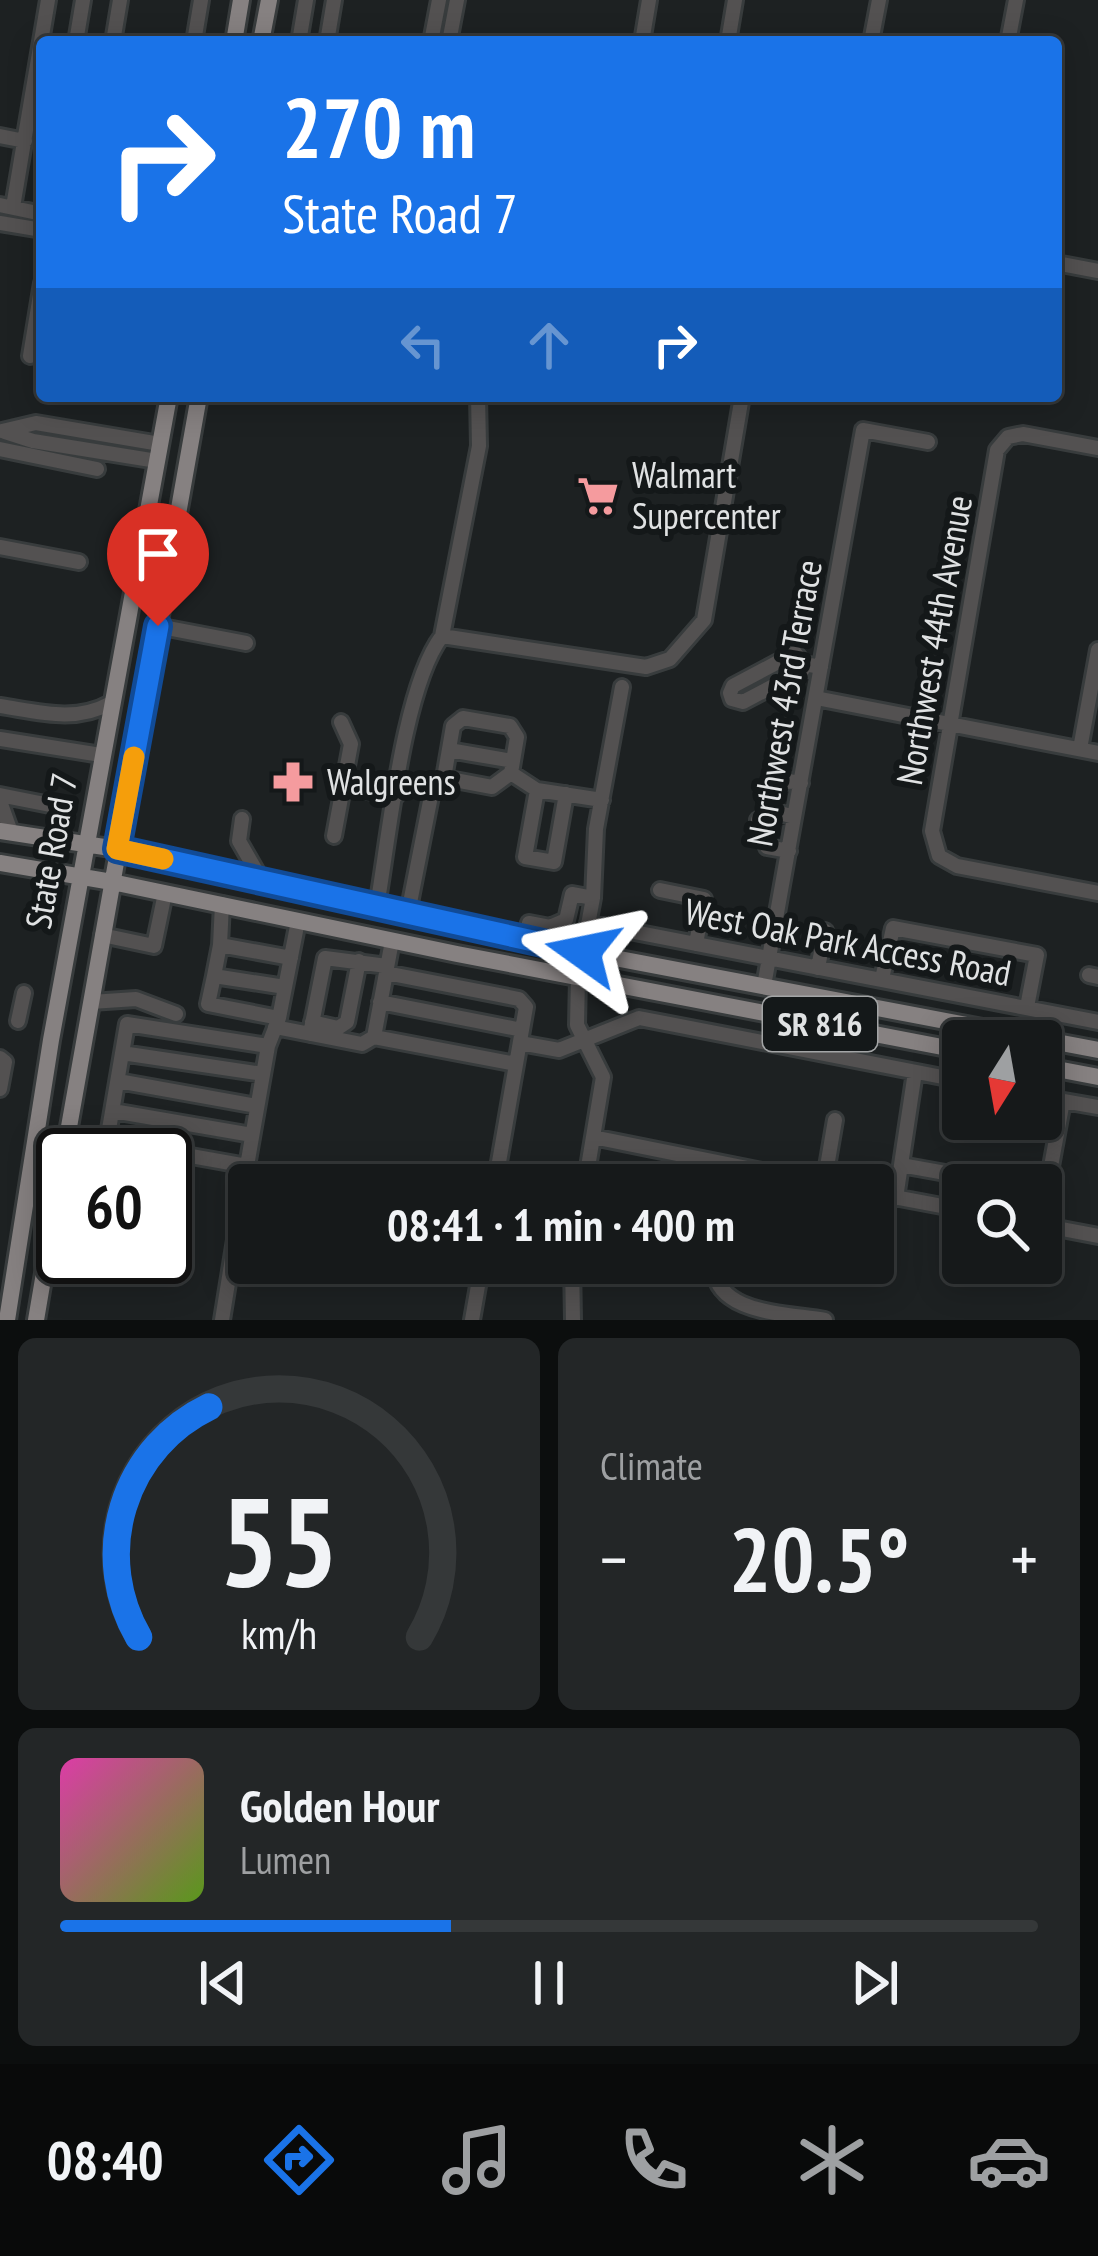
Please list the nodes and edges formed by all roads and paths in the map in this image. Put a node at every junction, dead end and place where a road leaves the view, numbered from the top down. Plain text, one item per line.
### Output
1 (48, 0) edge
2 (83, 0) edge
3 (120, 0) edge
4 (201, 0) edge
5 (241, 0) edge
6 (268, 0) edge
7 (306, 0) edge
8 (334, 0) edge
9 (439, 0) edge
10 (457, 0) edge
11 (649, 0) edge
12 (735, 0) edge
13 (879, 0) edge
14 (1016, 0) edge
15 (42, 36) edge
16 (77, 36) edge
17 (114, 36) edge
18 (195, 36) edge
19 (235, 36) edge
20 (262, 36) edge
21 (300, 36) edge
22 (328, 36) edge
23 (432, 36) edge
24 (450, 36) edge
25 (643, 36) edge
26 (729, 36) edge
27 (872, 36) edge
28 (1008, 36) edge
29 (36, 74) edge
30 (0, 136) edge
31 (25, 141) junction
32 (6, 206) edge
33 (36, 213) edge
34 (0, 223) edge
35 (36, 229) edge
36 (1062, 264) edge
37 (1098, 271) edge
38 (36, 323) edge
39 (31, 356) dead end
40 (169, 402) edge
41 (198, 402) edge
42 (478, 402) edge
43 (741, 402) edge
44 (0, 438) edge
45 (928, 442) dead end
46 (1098, 448) edge
47 (159, 452) junction
48 (97, 469) dead end
49 (0, 547) edge
50 (79, 562) dead end
51 (158, 626) junction
52 (442, 637) junction
53 (246, 643) dead end
54 (1098, 650) edge
55 (805, 664) junction
56 (821, 667) junction
57 (622, 687) dead end
58 (815, 698) junction
59 (111, 703) junction
60 (0, 706) edge
61 (341, 722) dead end
62 (950, 724) junction
63 (0, 740) edge
64 (1080, 749) junction
65 (448, 750) junction
66 (1098, 753) edge
67 (101, 754) junction
68 (512, 767) junction
69 (444, 778) junction
70 (801, 783) junction
71 (772, 786) dead end
72 (537, 790) junction
73 (368, 791) dead end
74 (566, 794) junction
75 (397, 795) junction
76 (0, 798) edge
77 (602, 800) junction
78 (50, 805) dead end
79 (794, 817) junction
80 (242, 819) dead end
81 (6, 831) edge
82 (334, 836) dead end
83 (86, 844) junction
84 (117, 849) junction
85 (789, 850) junction
86 (0, 863) edge
87 (80, 876) junction
88 (262, 881) junction
89 (112, 882) junction
90 (659, 890) dead end
91 (1098, 892) edge
92 (165, 893) junction
93 (593, 898) junction
94 (222, 904) junction
95 (377, 906) junction
96 (408, 913) junction
97 (298, 921) junction
98 (587, 922) junction
99 (825, 932) dead end
100 (102, 935) junction
101 (525, 939) junction
102 (392, 940) junction
103 (696, 944) junction
104 (220, 945) junction
105 (583, 952) junction
106 (292, 958) junction
107 (770, 959) junction
108 (359, 961) junction
109 (818, 968) junction
110 (387, 970) junction
111 (214, 976) junction
112 (578, 978) junction
113 (883, 980) junction
114 (764, 986) junction
115 (285, 987) junction
116 (24, 993) dead end
117 (974, 998) junction
118 (91, 1002) junction
119 (120, 1002) junction
120 (380, 1003) junction
121 (1027, 1007) junction
122 (760, 1012) junction
123 (176, 1014) dead end
124 (942, 1020) edge
125 (969, 1020) edge
126 (18, 1022) dead end
127 (1098, 1022) edge
128 (277, 1023) junction
129 (127, 1024) junction
130 (311, 1028) junction
131 (374, 1037) junction
132 (521, 1037) junction
133 (754, 1040) junction
134 (583, 1042) junction
135 (1062, 1043) edge
136 (268, 1046) junction
137 (942, 1047) edge
138 (1098, 1050) edge
139 (122, 1053) junction
140 (2, 1060) edge
141 (516, 1064) junction
142 (1062, 1070) edge
143 (915, 1072) junction
144 (263, 1074) junction
145 (942, 1077) edge
146 (1098, 1077) edge
147 (118, 1081) junction
148 (0, 1089) edge
149 (1064, 1101) joint
150 (257, 1106) junction
151 (1098, 1107) edge
152 (113, 1112) junction
153 (835, 1120) dead end
154 (69, 1128) edge
155 (110, 1128) edge
156 (252, 1135) junction
157 (593, 1137) junction
158 (192, 1156) edge
159 (236, 1164) edge
160 (247, 1164) edge
161 (499, 1164) edge
162 (588, 1164) edge
163 (721, 1164) edge
164 (830, 1164) edge
165 (1050, 1164) edge
166 (901, 1165) junction
167 (942, 1172) edge
168 (896, 1198) joint
169 (942, 1206) edge
170 (1062, 1228) edge
171 (1098, 1236) edge
172 (18, 1247) junction
173 (228, 1283) edge
174 (41, 1284) edge
175 (478, 1284) edge
176 (572, 1284) edge
177 (719, 1284) edge
178 (5, 1297) edge
179 (7, 1320) edge
180 (25, 1320) edge
181 (35, 1320) edge
182 (222, 1320) edge
183 (472, 1320) edge
184 (573, 1320) edge
185 (825, 1320) edge

1 - 15 street
2 - 16 street
3 - 17 street
4 - 18 street
5 - 19 main road
6 - 20 main road
7 - 21 street
8 - 22 street
9 - 23 street
10 - 24 street
11 - 25 street
12 - 26 street
13 - 27 street
14 - 28 street
29 - 31 street
30 - 31 street
31 - 32 street
32 - 33 street
34 - 35 street
36 - 37 street
38 - 39 street
40 - 47 main road, State Road 7
41 - 51 main road, State Road 7
42 - 52 street
43 - 52 street
44 - 47 street
44 - 48 street
45 - 56 street, Northwest 43rd Terrace
46 - 62 street, Northwest 44th Avenue
47 - 59 main road, State Road 7
49 - 50 street
51 - 53 street
51 - 84 main road, State Road 7
52 - 75 street
54 - 64 street
55 - 55 street
55 - 56 street
56 - 58 street, Northwest 43rd Terrace
57 - 77 street
58 - 62 street
58 - 70 street, Northwest 43rd Terrace
59 - 60 street
59 - 67 main road, State Road 7
61 - 82 street
62 - 64 street
62 - 91 street, Northwest 44th Avenue
63 - 67 street
64 - 66 street
65 - 68 street
65 - 68 street
65 - 69 street
67 - 83 main road, State Road 7
68 - 69 street
68 - 72 street
69 - 96 street
70 - 71 street
70 - 79 street, Northwest 43rd Terrace
72 - 74 street
72 - 74 street
73 - 75 street
74 - 77 street
75 - 95 street
76 - 78 street
76 - 81 street
77 - 93 street
79 - 85 street, Northwest 43rd Terrace
79 - 85 street
80 - 88 street
81 - 83 main road, SR 816
83 - 84 main road, SR 816
83 - 87 main road, State Road 7
84 - 88 main road, SR 816
84 - 89 main road, State Road 7
85 - 107 street, Northwest 43rd Terrace
86 - 87 main road, SR 816
87 - 89 main road, SR 816
87 - 172 main road, State Road 7
88 - 95 main road, SR 816
89 - 92 main road, SR 816
89 - 100 main road, State Road 7
90 - 103 street
92 - 94 main road, SR 816
92 - 100 street
93 - 98 street
93 - 101 street
94 - 97 main road, SR 816
94 - 104 street
95 - 96 main road, SR 816
96 - 101 main road, SR 816
97 - 102 main road, SR 816
97 - 106 street
98 - 103 street, West Oak Park Access Road
98 - 105 street
99 - 109 street
100 - 118 main road, State Road 7
101 - 105 main road, SR 816
102 - 110 street
102 - 112 main road, SR 816
103 - 107 street, West Oak Park Access Road
104 - 106 street
104 - 111 street
105 - 112 street
105 - 114 main road, SR 816
106 - 115 street
107 - 109 street, West Oak Park Access Road
107 - 114 street, Northwest 43rd Terrace
108 - 110 street
108 - 130 street
108 - 130 street
109 - 113 street, West Oak Park Access Road
110 - 120 street
110 - 132 street
111 - 115 street
111 - 128 street
112 - 122 main road, SR 816
112 - 134 street
113 - 117 street, West Oak Park Access Road
113 - 121 street
114 - 124 main road, SR 816
115 - 128 street
116 - 126 street
117 - 121 street, West Oak Park Access Road
117 - 125 street
118 - 119 street
118 - 154 main road, State Road 7
119 - 123 street
119 - 129 street
120 - 131 street
120 - 132 street
121 - 127 street, West Oak Park Access Road
122 - 133 street
122 - 137 main road, SR 816
128 - 130 street
128 - 136 street
129 - 136 street
129 - 139 street
130 - 131 street
131 - 141 street
132 - 134 street
132 - 141 street
133 - 134 street
133 - 143 street
134 - 157 street
135 - 138 main road, SR 816
136 - 144 street
139 - 144 street
139 - 147 street
140 - 148 street
141 - 161 street
142 - 146 main road
143 - 145 street
143 - 166 street
144 - 150 street
147 - 150 street
147 - 152 street
149 - 151 street
149 - 165 street
150 - 156 street
152 - 155 street
152 - 156 street
153 - 164 street
156 - 160 street
157 - 162 street
157 - 163 street
158 - 159 street
166 - 167 street
166 - 168 street
168 - 169 street
170 - 171 street
172 - 178 main road, State Road 7
172 - 180 main road
173 - 182 street
174 - 181 main road, State Road 7
175 - 183 street
176 - 184 street
177 - 185 street
178 - 179 main road, State Road 7

